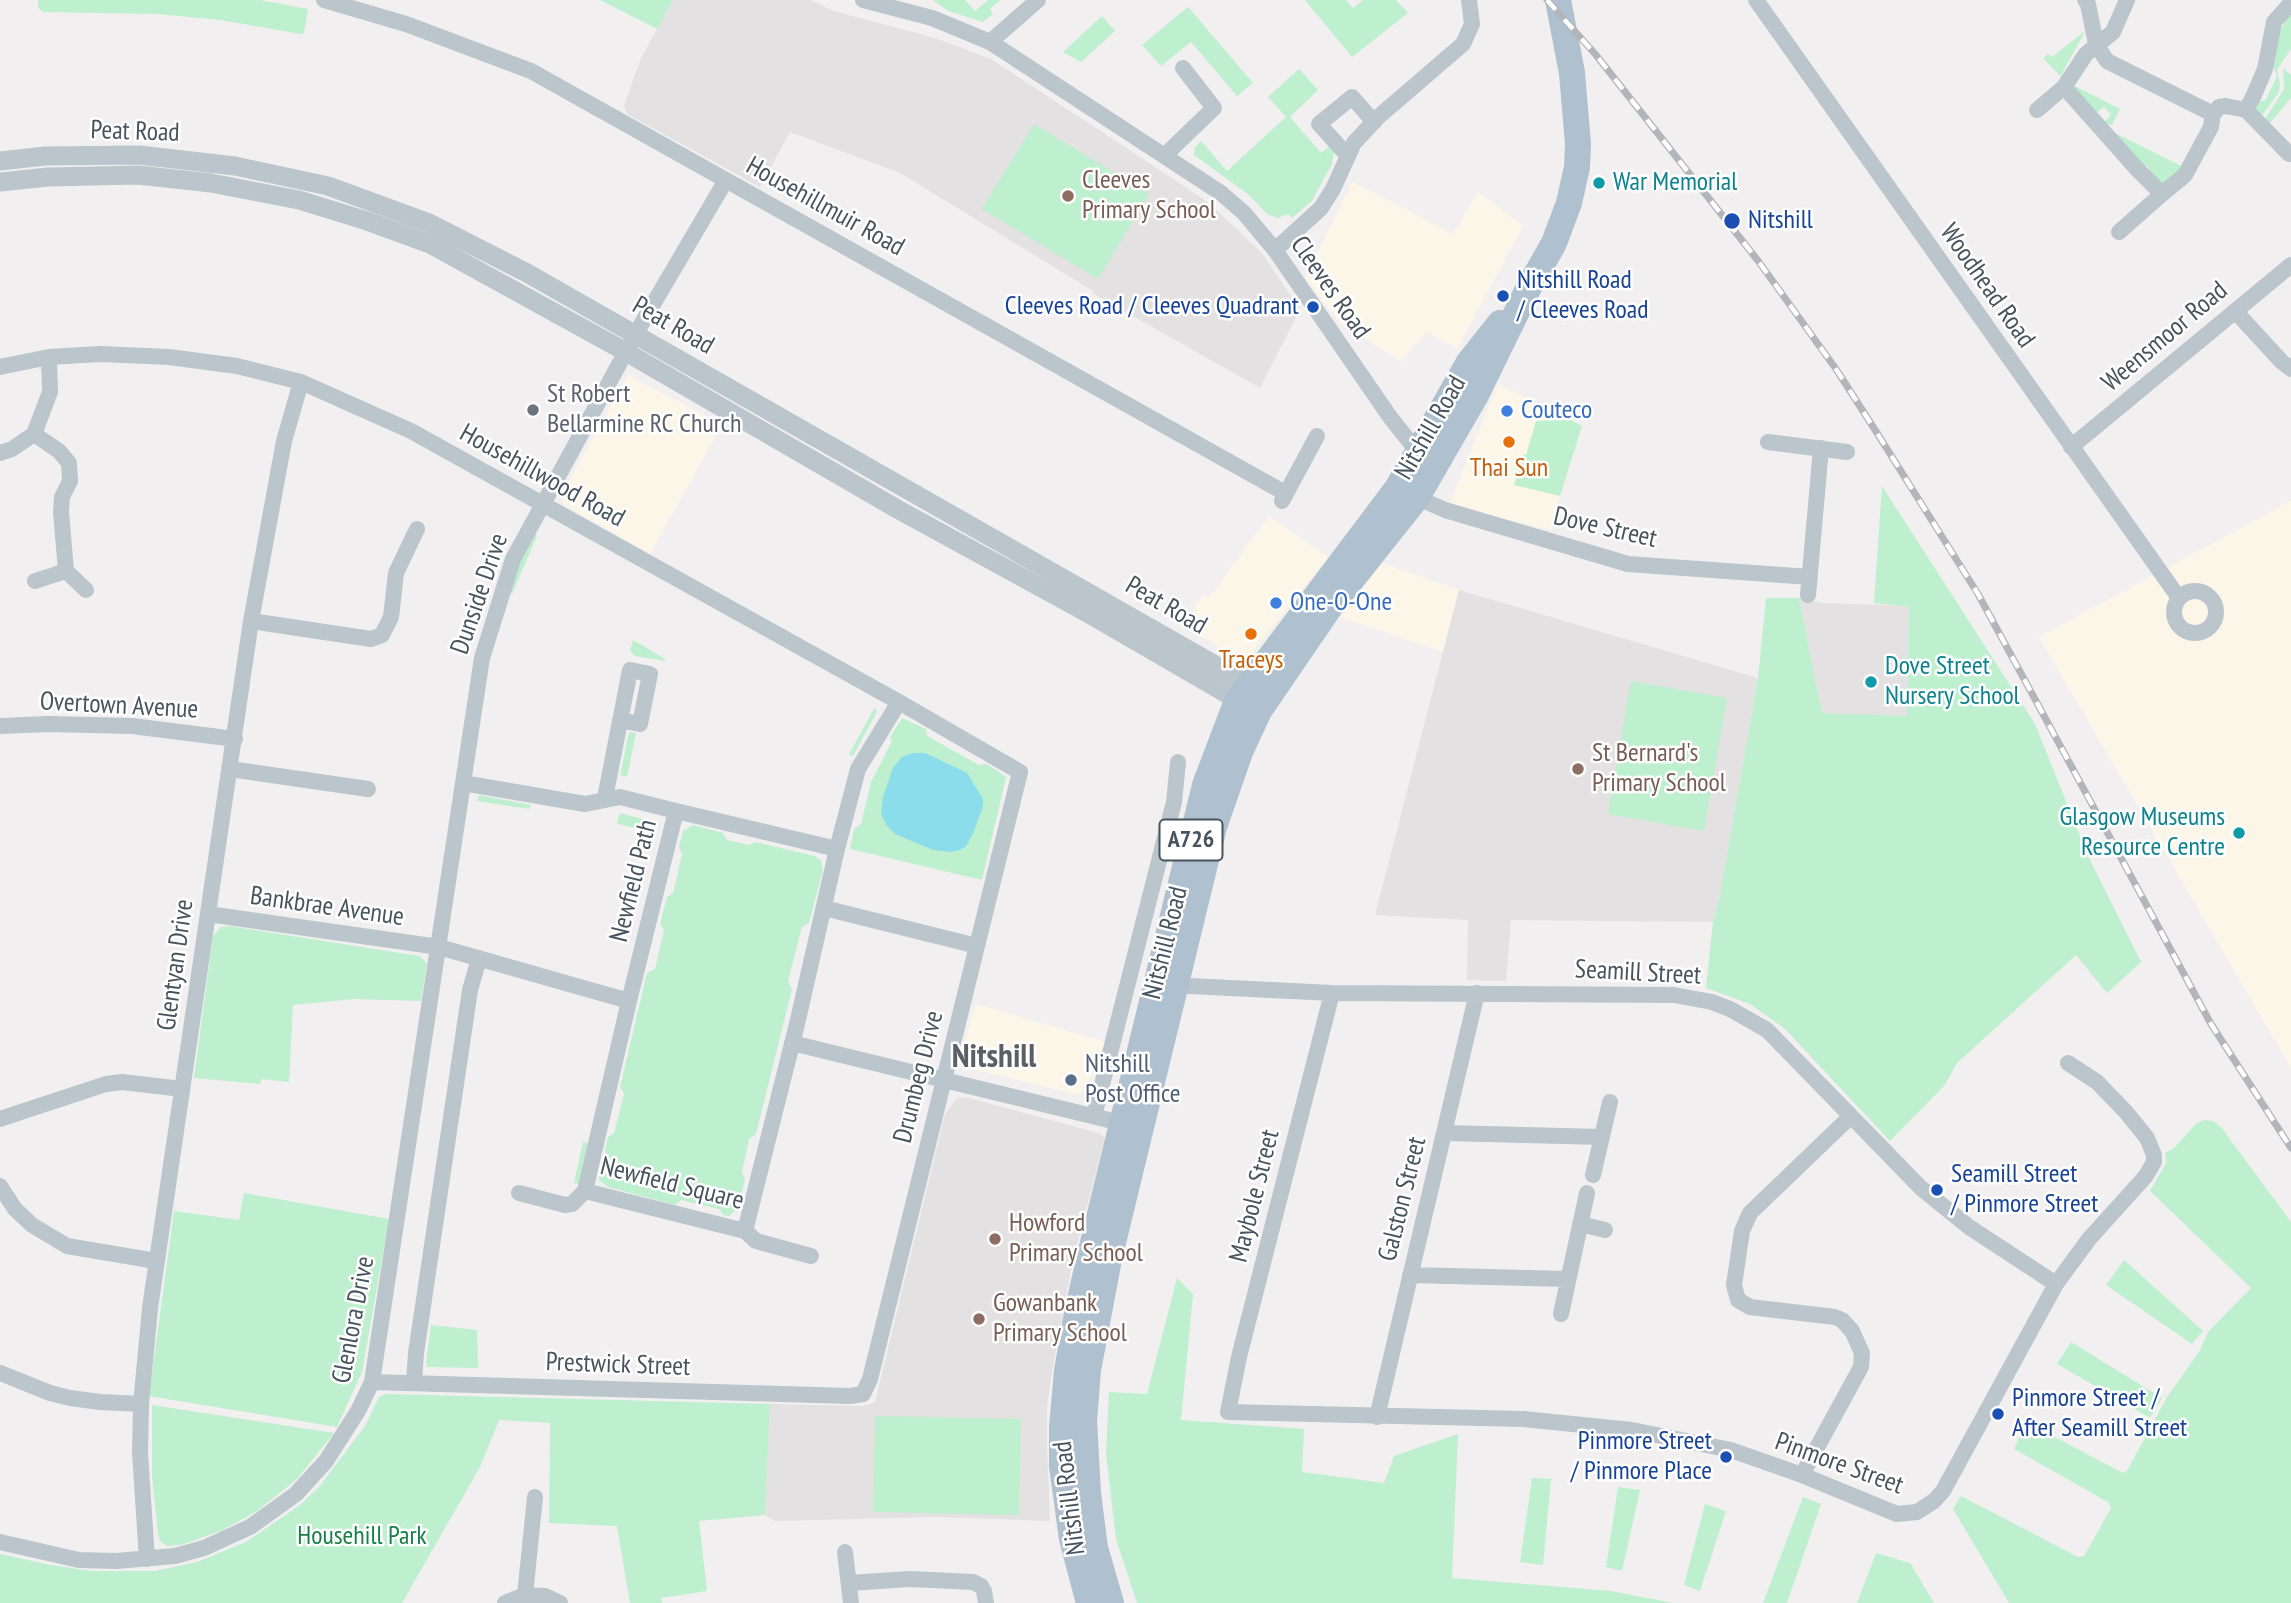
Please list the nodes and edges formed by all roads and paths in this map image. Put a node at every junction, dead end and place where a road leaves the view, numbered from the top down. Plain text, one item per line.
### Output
1 (324, 0) edge
2 (863, 0) edge
3 (1038, 0) edge
4 (1469, 0) edge
5 (1558, 0) edge
6 (1756, 0) edge
7 (2085, 0) edge
8 (2123, 1) edge
9 (2291, 3) edge
10 (909, 6) edge
11 (990, 43) junction
12 (2096, 44) junction
13 (1183, 68) dead end
14 (2064, 87) junction
15 (2037, 110) dead end
16 (2246, 110) junction
17 (2213, 114) junction
18 (1374, 122) junction
19 (2289, 153) dead end
20 (1164, 156) junction
21 (1348, 156) junction
22 (0, 161) edge
23 (726, 180) junction
24 (0, 182) edge
25 (2162, 194) junction
26 (2119, 232) dead end
27 (1275, 250) junction
28 (2291, 264) edge
29 (2235, 311) junction
30 (631, 343) junction
31 (49, 358) junction
32 (0, 367) edge
33 (2291, 369) edge
34 (300, 383) junction
35 (34, 434) junction
36 (1317, 436) dead end
37 (1768, 442) dead end
38 (2071, 447) junction
39 (1821, 448) junction
40 (1847, 452) dead end
41 (0, 453) edge
42 (1427, 458) junction
43 (1407, 493) junction
44 (542, 504) junction
45 (418, 529) dead end
46 (66, 571) junction
47 (1810, 577) junction
48 (35, 581) dead end
49 (86, 590) dead end
50 (1808, 595) dead end
51 (2179, 598) dead end
52 (251, 621) junction
53 (1253, 698) junction
54 (899, 702) junction
55 (620, 720) dead end
56 (0, 726) edge
57 (235, 739) junction
58 (1178, 762) dead end
59 (230, 769) junction
60 (1020, 772) joint
61 (463, 783) junction
62 (368, 789) dead end
63 (605, 798) junction
64 (676, 811) junction
65 (837, 849) junction
66 (824, 908) junction
67 (208, 914) junction
68 (977, 946) junction
69 (439, 947) junction
70 (479, 959) junction
71 (1166, 984) junction
72 (1332, 993) junction
73 (1477, 993) junction
74 (629, 1001) junction
75 (792, 1043) junction
76 (2068, 1063) dead end
77 (944, 1079) junction
78 (182, 1089) junction
79 (1610, 1102) dead end
80 (1094, 1116) junction
81 (1850, 1117) junction
82 (0, 1119) edge
83 (1132, 1125) junction
84 (1445, 1133) junction
85 (1602, 1137) junction
86 (1593, 1175) dead end
87 (0, 1186) edge
88 (585, 1191) junction
89 (519, 1193) dead end
90 (1587, 1193) dead end
91 (1580, 1224) junction
92 (1605, 1230) dead end
93 (745, 1231) junction
94 (811, 1256) dead end
95 (156, 1261) junction
96 (1410, 1275) junction
97 (1567, 1279) junction
98 (2056, 1284) junction
99 (1561, 1314) dead end
100 (0, 1373) edge
101 (372, 1382) junction
102 (414, 1382) junction
103 (863, 1394) joint
104 (141, 1404) junction
105 (1228, 1412) joint
106 (1377, 1417) junction
107 (1802, 1475) junction
108 (535, 1497) dead end
109 (0, 1542) edge
110 (845, 1552) dead end
111 (147, 1559) junction
112 (849, 1583) junction
113 (525, 1595) junction
114 (505, 1603) edge
115 (560, 1603) edge
116 (851, 1603) edge
117 (986, 1603) edge
118 (1089, 1603) edge
119 (1111, 1603) edge

1 - 23 street, Househillmuir Road
2 - 10 street, Cleeves Road
3 - 11 street
4 - 18 street
5 - 42 main road, Nitshill Road / A726
6 - 38 street, Woodhead Road
7 - 12 street
8 - 12 street
9 - 16 street
10 - 11 street, Cleeves Road
11 - 20 street, Cleeves Road
12 - 14 street
12 - 17 street
13 - 20 street
14 - 15 street
14 - 25 street
16 - 17 street
16 - 19 street
17 - 25 street
18 - 21 street
18 - 21 street
20 - 27 street, Cleeves Road
21 - 27 street
22 - 30 street, Peat Road
23 - 30 street, Dunside Drive
23 - 36 street, Househillmuir Road
24 - 30 street, Peat Road
25 - 26 street
27 - 42 street, Cleeves Road
28 - 29 street, Weensmoor Road
29 - 33 street
29 - 38 street, Weensmoor Road
30 - 44 street, Dunside Drive
30 - 53 street, Peat Road
31 - 32 street, Househillwood Road
31 - 34 street, Househillwood Road
31 - 35 street
34 - 44 street, Househillwood Road
34 - 52 street, Glentyan Drive
35 - 41 street
35 - 46 street
37 - 39 street
38 - 51 street, Woodhead Road
39 - 40 street
39 - 47 street
42 - 43 main road, Nitshill Road / A726
43 - 47 street, Dove Street
43 - 53 main road, Nitshill Road / A726
44 - 54 street, Househillwood Road
44 - 61 street, Dunside Drive
45 - 52 street
46 - 48 street
46 - 49 street
47 - 50 street
52 - 57 street, Glentyan Drive
53 - 71 main road, Nitshill Road / A726
54 - 60 street, Househillwood Road
54 - 65 street
55 - 63 street
56 - 57 street, Overtown Avenue
57 - 59 street, Glentyan Drive
58 - 80 street
59 - 62 street
59 - 67 street, Glentyan Drive
60 - 68 street, Drumbeg Drive
61 - 63 street
61 - 69 street, Dunside Drive
63 - 64 street
64 - 65 street, Newfield Path
64 - 74 street, Newfield Path
65 - 66 street
66 - 68 street
66 - 75 street
67 - 69 street, Bankbrae Avenue
67 - 78 street, Glentyan Drive
68 - 77 street, Drumbeg Drive
69 - 70 street
69 - 101 street, Glenlora Drive
70 - 74 street
70 - 102 street
71 - 72 street, Seamill Street
71 - 83 main road, Nitshill Road / A726
72 - 73 street, Seamill Street
72 - 105 street, Maybole Street
73 - 81 street, Seamill Street
73 - 84 street, Galston Street
74 - 88 street, Newfield Square
75 - 77 street
75 - 93 street, Newfield Square
76 - 98 street, Pinmore Street
77 - 80 street
77 - 103 street, Drumbeg Drive
78 - 82 street
78 - 95 street, Glentyan Drive
79 - 85 street
80 - 83 street
81 - 98 street, Seamill Street
81 - 107 street
83 - 118 main road, Nitshill Road / A726
83 - 119 main road, Nitshill Road / A726
84 - 85 street
84 - 96 street, Galston Street
85 - 86 street
87 - 95 street
88 - 89 street
88 - 93 street, Newfield Square
90 - 91 street
91 - 92 street
91 - 97 street
93 - 94 street
95 - 104 street, Glentyan Drive
96 - 97 street
96 - 106 street, Galston Street
97 - 99 street
98 - 107 street, Pinmore Street
100 - 104 street
101 - 102 street, Prestwick Street
101 - 111 street, Glenlora Drive
102 - 103 street, Prestwick Street
104 - 111 street, Glentyan Drive
105 - 106 street, Pinmore Street
106 - 107 street, Pinmore Street
108 - 113 street
109 - 111 street, Glenlora Drive
110 - 112 street
112 - 116 street
112 - 117 street
113 - 114 street
113 - 115 street

